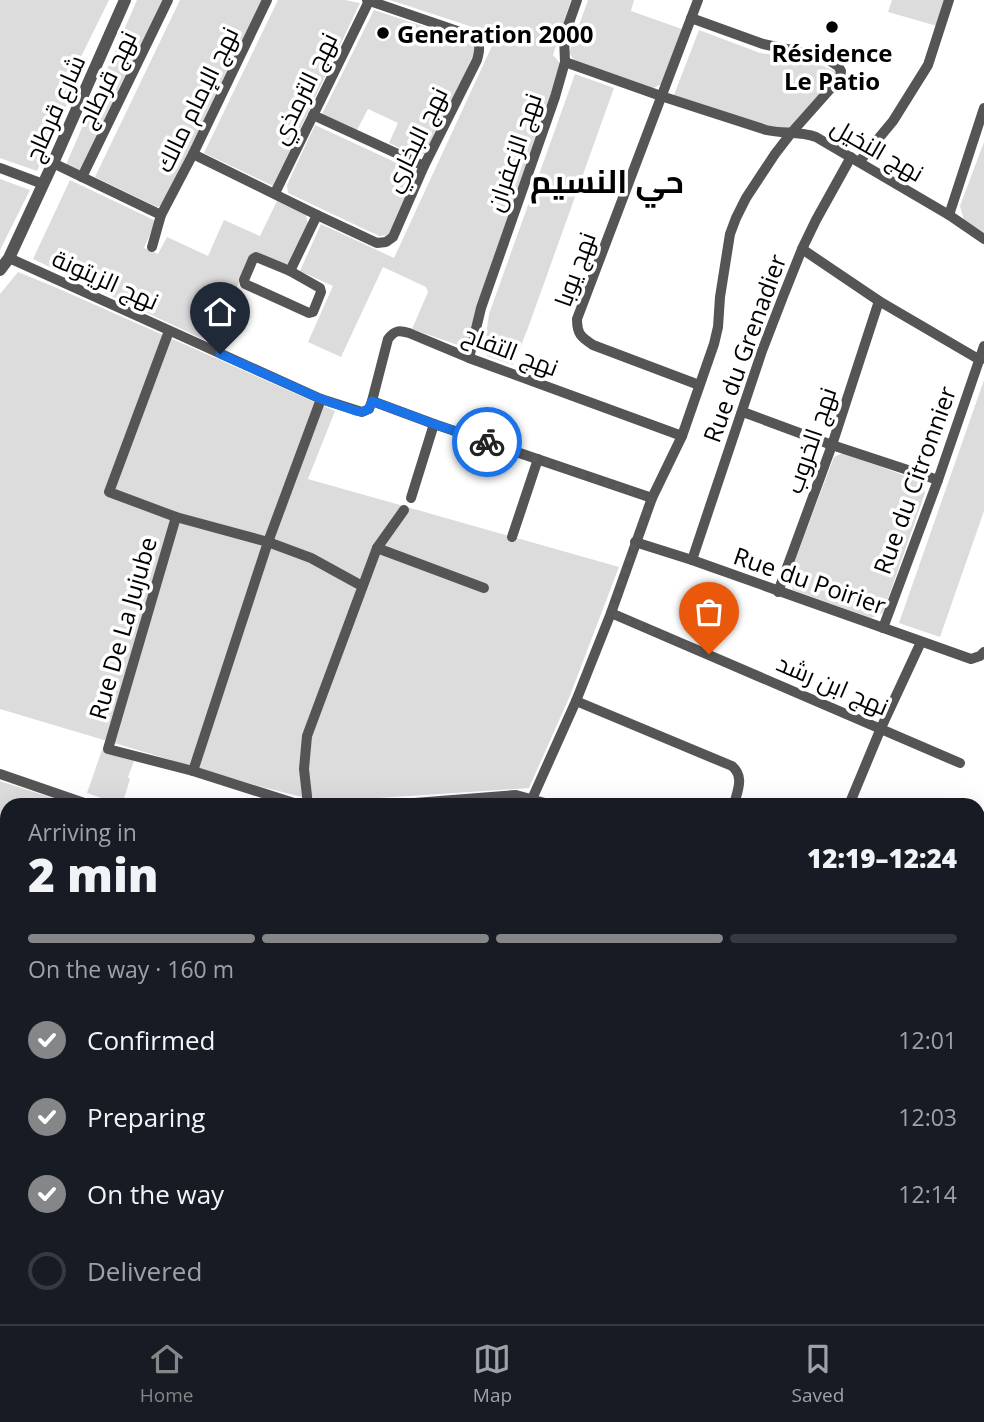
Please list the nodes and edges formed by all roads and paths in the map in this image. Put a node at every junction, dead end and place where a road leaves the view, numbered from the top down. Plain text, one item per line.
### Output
1 (125, 0) edge
2 (168, 0) edge
3 (267, 0) edge
4 (368, 0) edge
5 (578, 0) edge
6 (698, 0) edge
7 (949, 0) edge
8 (691, 18) junction
9 (565, 62) junction
10 (661, 96) junction
11 (984, 108) edge
12 (313, 115) junction
13 (792, 132) junction
14 (193, 154) junction
15 (855, 160) junction
16 (53, 163) junction
17 (424, 166) junction
18 (0, 168) edge
19 (82, 177) junction
20 (43, 184) junction
21 (275, 194) junction
22 (161, 215) junction
23 (317, 215) junction
24 (949, 215) junction
25 (984, 239) edge
26 (152, 247) dead end
27 (802, 249) junction
28 (9, 258) junction
29 (0, 270) edge
30 (290, 271) junction
31 (879, 301) junction
32 (169, 331) junction
33 (984, 346) edge
34 (468, 358) junction
35 (980, 360) junction
36 (699, 385) junction
37 (321, 399) junction
38 (372, 401) junction
39 (743, 412) junction
40 (434, 424) junction
41 (682, 436) junction
42 (832, 445) junction
43 (538, 459) junction
44 (938, 480) junction
45 (411, 498) dead end
46 (652, 498) junction
47 (404, 510) dead end
48 (176, 517) junction
49 (512, 537) dead end
50 (268, 542) junction
51 (635, 542) junction
52 (377, 548) junction
53 (692, 560) junction
54 (362, 586) junction
55 (484, 588) dead end
56 (778, 592) junction
57 (611, 613) junction
58 (883, 628) junction
59 (921, 642) junction
60 (984, 652) edge
61 (576, 701) junction
62 (881, 728) junction
63 (960, 763) dead end
64 (193, 771) junction
65 (0, 774) edge
66 (70, 798) edge
67 (276, 798) edge
68 (307, 798) edge
69 (478, 798) edge
70 (527, 798) edge
71 (531, 798) edge
72 (736, 798) edge
73 (852, 798) edge

1 - 16 street, شارع قرطاج
2 - 19 street, نهج قرطاج
3 - 14 street, نهج الإمام مالك
4 - 12 street, نهج الترمذي
4 - 17 street, نهج البخاري
5 - 9 street, نهج الزعفران
6 - 8 street, نهج يوبا
7 - 15 street, Rue du Grenadier
8 - 10 street, نهج يوبا
8 - 13 street
9 - 10 street
9 - 34 street, نهج الزعفران
10 - 13 street, نهج النخيل
10 - 36 street, نهج يوبا
11 - 24 street
12 - 17 street
12 - 21 street, نهج الترمذي
13 - 15 street, نهج النخيل
13 - 36 street
14 - 21 street
14 - 22 street, نهج الإمام مالك
15 - 24 street, نهج النخيل
15 - 27 street, Rue du Grenadier
16 - 19 street
16 - 20 street, شارع قرطاج
17 - 23 street, نهج البخاري
18 - 20 street
19 - 22 street
20 - 28 street, شارع قرطاج
21 - 23 street
22 - 26 street, نهج الإمام مالك
23 - 30 street
24 - 25 street, نهج النخيل
27 - 31 street
27 - 39 street, Rue du Grenadier
28 - 29 street, شارع قرطاج
28 - 32 street, نهج الزيتونة
30 - 30 street
31 - 35 street
31 - 42 street, نهج الخروب
32 - 37 street, نهج الزيتونة
32 - 48 street
33 - 35 street, Rue du Citronnier
34 - 38 street, نهج التفاح
34 - 41 street, نهج التفاح
35 - 44 street, Rue du Citronnier
36 - 41 street
37 - 38 street, نهج الزيتونة
37 - 50 street
38 - 40 street
39 - 42 street
39 - 53 street, Rue du Grenadier
40 - 43 street
40 - 45 street
41 - 46 street
42 - 44 street
42 - 56 street, نهج الخروب
43 - 46 street
43 - 49 street
44 - 58 street, Rue du Citronnier
46 - 51 street
47 - 52 street
48 - 50 street
48 - 64 street, Rue De La Jujube
50 - 54 street
50 - 64 street
51 - 53 street, Rue du Poirier
51 - 57 street
52 - 54 street
52 - 55 street
53 - 56 street, Rue du Poirier
54 - 68 street
56 - 58 street, Rue du Poirier
57 - 61 street
57 - 62 street, نهج ابن رشد
58 - 59 street, Rue du Poirier
59 - 60 street, Rue du Poirier
59 - 62 street
61 - 71 street
61 - 72 street
62 - 63 street, نهج ابن رشد
62 - 73 street
64 - 67 street
65 - 66 street
69 - 70 street

